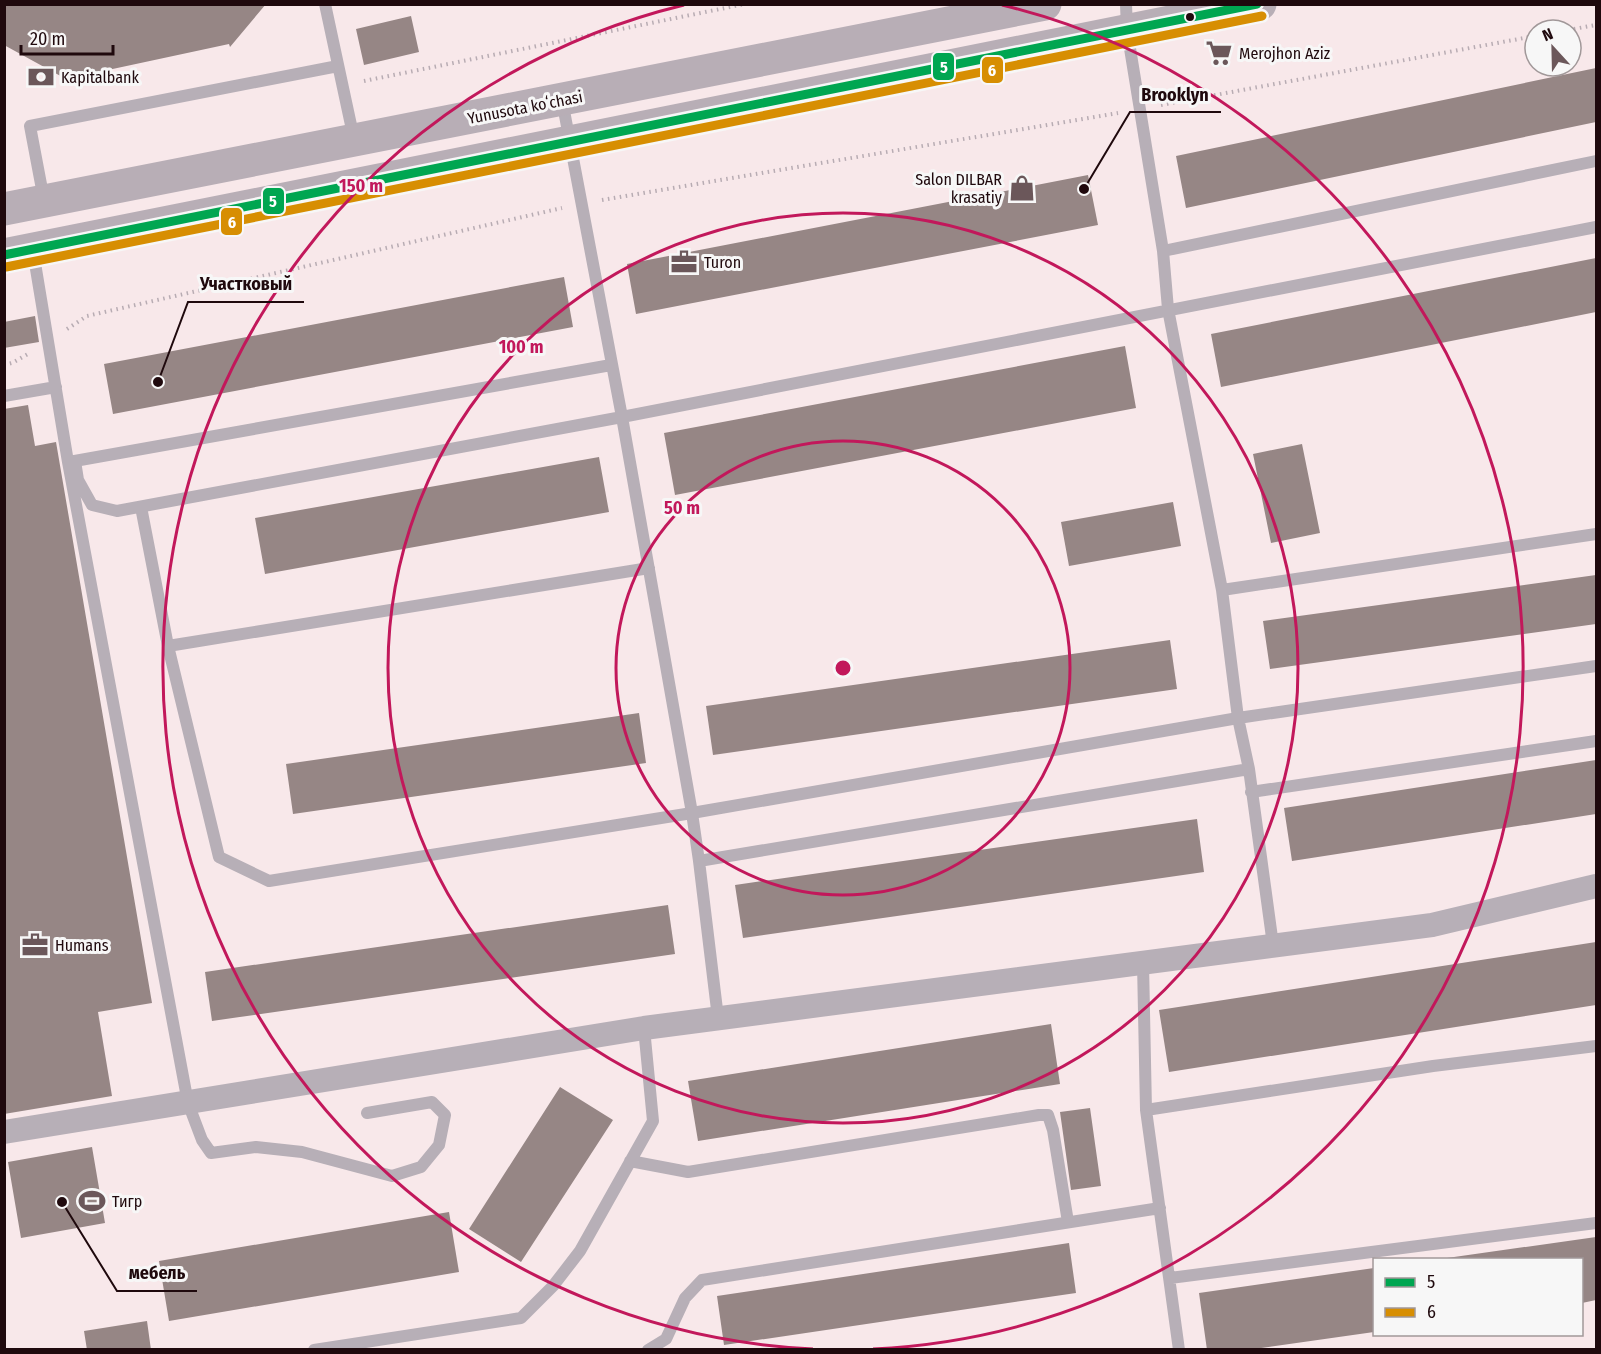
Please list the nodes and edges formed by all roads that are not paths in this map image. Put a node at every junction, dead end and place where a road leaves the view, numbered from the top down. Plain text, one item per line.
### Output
1 (326, 4) edge
2 (1045, 4) edge
3 (1260, 4) edge
4 (971, 12) edge
5 (1126, 17) edge
6 (338, 66) junction
7 (562, 100) junction
8 (354, 140) junction
9 (570, 142) junction
10 (1596, 161) edge
11 (44, 201) junction
12 (4, 209) edge
13 (1596, 227) edge
14 (1163, 251) junction
15 (19, 252) edge
16 (1168, 309) junction
17 (611, 365) junction
18 (56, 387) junction
19 (4, 396) edge
20 (622, 417) junction
21 (72, 461) junction
22 (141, 507) junction
23 (1596, 534) edge
24 (649, 568) junction
25 (1222, 590) junction
26 (168, 646) junction
27 (1596, 666) edge
28 (1238, 718) junction
29 (1596, 741) edge
30 (1249, 769) junction
31 (1251, 792) junction
32 (692, 813) junction
33 (699, 861) junction
34 (1596, 886) edge
35 (1273, 945) junction
36 (1143, 963) junction
37 (718, 1018) junction
38 (644, 1028) junction
39 (1596, 1046) edge
40 (188, 1103) junction
41 (1146, 1110) junction
42 (368, 1113) dead end
43 (4, 1132) edge
44 (630, 1161) junction
45 (1160, 1208) junction
46 (1068, 1222) junction
47 (1596, 1223) edge
48 (1170, 1278) junction
49 (337, 1348) edge
50 (314, 1350) edge
51 (648, 1350) edge
52 (1179, 1350) edge

1 - 6 lane
2 - 4 main road, Yunusota koʻchasi
3 - 5 main road
4 - 7 main road, Yunusota koʻchasi
5 - 9 main road
5 - 14 lane
6 - 8 lane
6 - 11 lane
7 - 8 main road, Yunusota koʻchasi
7 - 9 lane
8 - 11 main road, Yunusota koʻchasi
9 - 15 main road
9 - 17 lane
10 - 14 lane
11 - 12 main road, Yunusota koʻchasi
13 - 16 lane
14 - 16 lane
15 - 18 lane
16 - 20 lane
16 - 25 lane
17 - 20 lane
17 - 21 lane
18 - 19 lane
18 - 21 lane
20 - 22 lane
20 - 24 lane
21 - 22 lane
21 - 40 lane
22 - 26 lane
23 - 25 lane
24 - 26 lane
24 - 32 lane
25 - 28 lane
26 - 32 lane
27 - 28 lane
28 - 30 lane
28 - 32 lane
29 - 31 lane
30 - 31 lane
30 - 33 lane
31 - 35 lane
32 - 33 lane
33 - 37 lane
34 - 35 street
35 - 36 street
36 - 37 street
36 - 41 lane
37 - 38 street
38 - 40 street
38 - 44 lane
39 - 41 lane
40 - 42 lane
40 - 43 street
41 - 45 lane
44 - 46 lane
44 - 49 lane
45 - 46 lane
45 - 48 lane
46 - 51 lane
47 - 48 lane
48 - 52 lane
49 - 50 lane

